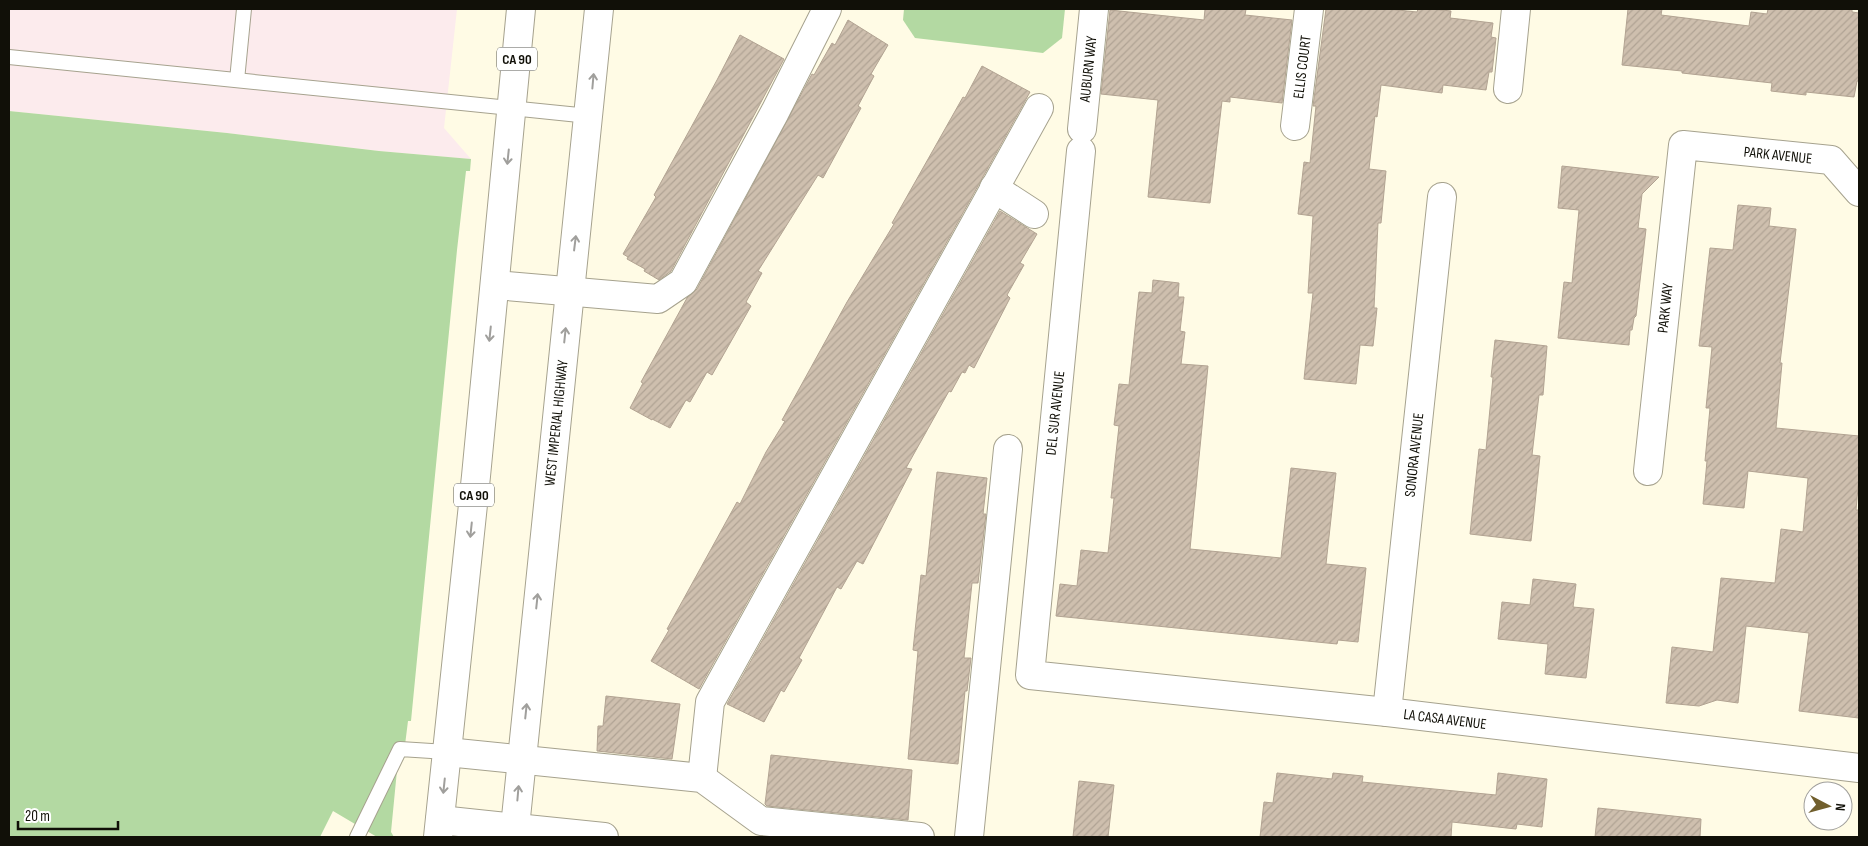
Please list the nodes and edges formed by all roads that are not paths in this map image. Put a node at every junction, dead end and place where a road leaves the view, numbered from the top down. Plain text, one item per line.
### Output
1 (244, 9) edge
2 (522, 9) edge
3 (599, 9) edge
4 (827, 9) edge
5 (1094, 9) edge
6 (1308, 9) edge
7 (1516, 9) edge
8 (9, 57) edge
9 (238, 80) junction
10 (1508, 89) dead end
11 (512, 108) junction
12 (1040, 108) dead end
13 (589, 116) junction
14 (1295, 126) dead end
15 (1082, 140) joint
16 (1683, 145) joint
17 (994, 188) junction
18 (1859, 192) edge
19 (1442, 197) dead end
20 (1034, 214) dead end
21 (495, 285) junction
22 (569, 291) junction
23 (1008, 450) dead end
24 (1648, 471) dead end
25 (1030, 675) joint
26 (1387, 712) junction
27 (447, 752) junction
28 (521, 759) junction
29 (1859, 768) edge
30 (702, 778) junction
31 (439, 829) edge
32 (515, 832) edge
33 (357, 837) edge
34 (604, 837) edge
35 (920, 837) edge
36 (969, 837) edge

1 - 9 lane
2 - 11 street, CA 90
13 -> 3 street, WEST IMPERIAL HIGHWAY
4 - 22 street
5 - 15 street, AUBURN WAY
6 - 14 street, ELLIS COURT
7 - 10 street
8 - 9 lane
9 - 11 lane
11 - 13 lane
11 -> 21 street, CA 90
12 - 17 street
22 -> 13 street, WEST IMPERIAL HIGHWAY
15 - 25 street, DEL SUR AVENUE
16 - 18 street, PARK AVENUE
16 - 24 street, PARK WAY
17 - 20 street
17 - 30 street
19 - 26 street, SONORA AVENUE
21 - 22 street
21 -> 27 street, CA 90
28 -> 22 street, WEST IMPERIAL HIGHWAY
23 - 36 street
25 - 26 street, LA CASA AVENUE
26 - 29 street, LA CASA AVENUE
27 - 28 street
27 -> 31 street, CA 90
27 - 33 lane
28 - 30 street
32 -> 28 street, WEST IMPERIAL HIGHWAY
30 - 35 street
31 - 32 street
32 - 34 street

